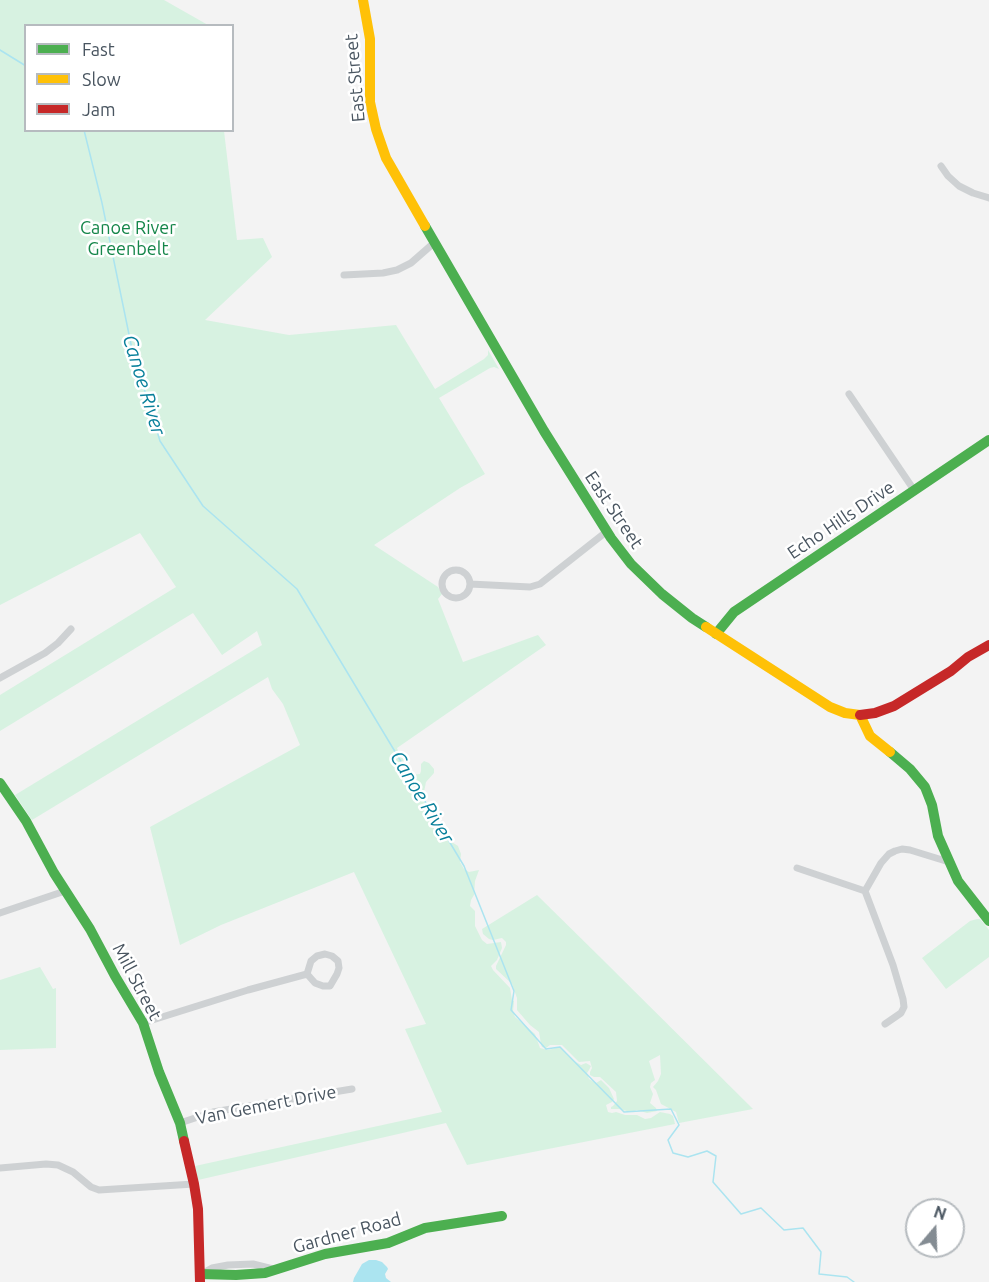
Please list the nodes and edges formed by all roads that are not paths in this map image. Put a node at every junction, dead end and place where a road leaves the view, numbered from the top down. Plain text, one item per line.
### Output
1 (363, 0) edge
2 (941, 166) dead end
3 (989, 198) edge
4 (435, 242) junction
5 (344, 275) dead end
6 (849, 394) dead end
7 (989, 440) edge
8 (914, 490) junction
9 (606, 532) junction
10 (470, 584) junction
11 (71, 629) dead end
12 (717, 634) junction
13 (989, 645) edge
14 (0, 678) edge
15 (860, 715) junction
16 (0, 783) edge
17 (949, 862) junction
18 (797, 868) dead end
19 (65, 891) junction
20 (865, 891) junction
21 (0, 913) edge
22 (989, 921) edge
23 (307, 974) junction
24 (143, 1023) junction
25 (885, 1024) dead end
26 (352, 1089) dead end
27 (180, 1123) junction
28 (0, 1167) edge
29 (194, 1184) junction
30 (502, 1216) dead end
31 (200, 1278) edge

1 - 4 street, East Street
2 - 3 street
4 - 5 street
4 - 9 street, East Street
6 - 8 street
7 - 8 street, Echo Hills Drive
8 - 12 street, Echo Hills Drive
9 - 10 street
9 - 12 street, East Street
10 - 10 street
11 - 14 street
12 - 15 street, East Street
13 - 15 street
15 - 17 street
16 - 19 street, Mill Street
17 - 20 street
17 - 22 street
18 - 20 street
19 - 21 street
19 - 24 street, Mill Street
20 - 25 street
23 - 23 street
23 - 24 street
24 - 27 street, Mill Street
26 - 27 street, Van Gemert Drive
27 - 29 street, Mill Street
28 - 29 street
29 - 31 street, Mill Street
30 - 31 street, Gardner Road

